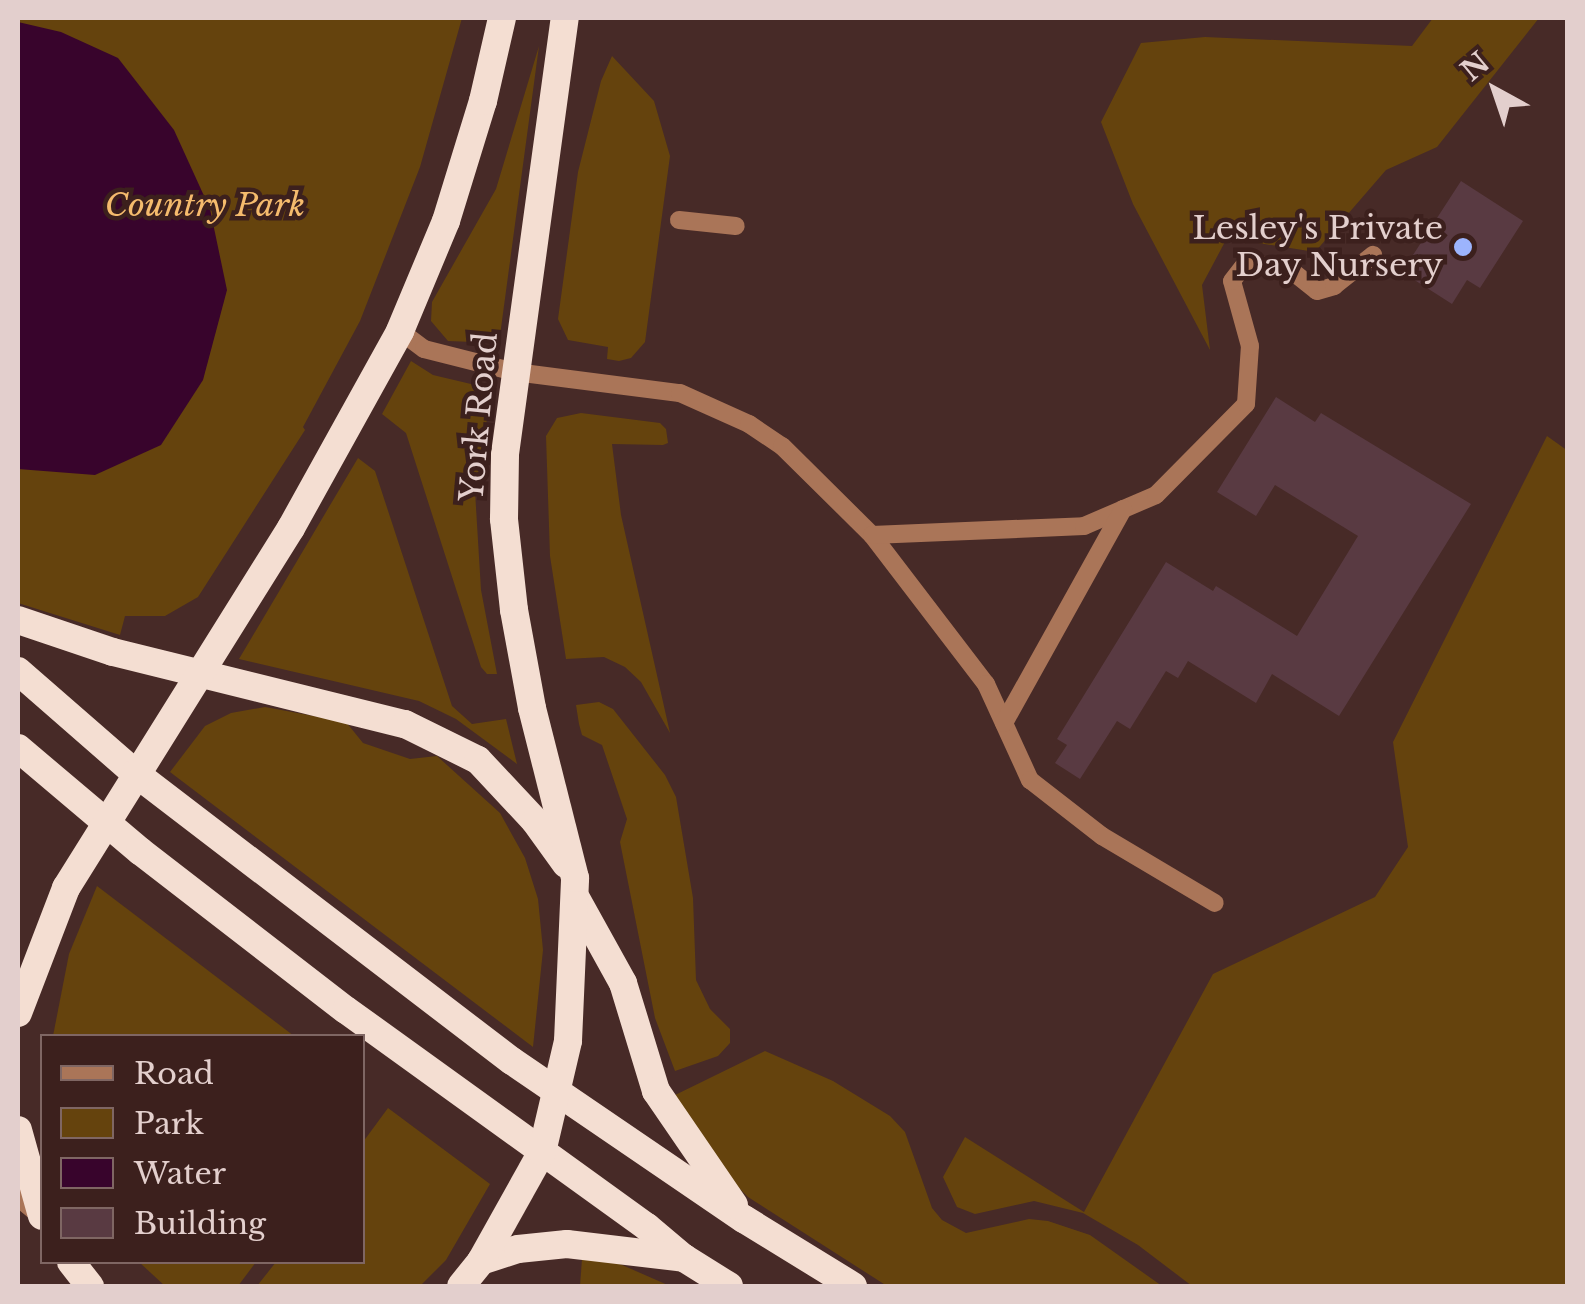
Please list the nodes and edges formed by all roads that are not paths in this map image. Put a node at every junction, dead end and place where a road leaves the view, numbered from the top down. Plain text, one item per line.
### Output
1 (502, 18) edge
2 (565, 18) edge
3 (679, 220) dead end
4 (736, 226) dead end
5 (1373, 254) dead end
6 (400, 331) junction
7 (515, 372) junction
8 (1124, 509) junction
9 (872, 534) junction
10 (18, 620) edge
11 (18, 671) edge
12 (202, 672) junction
13 (1004, 723) junction
14 (18, 748) edge
15 (135, 773) junction
16 (105, 822) junction
17 (576, 888) junction
18 (1215, 903) dead end
19 (18, 1012) edge
20 (558, 1093) junction
21 (18, 1130) edge
22 (542, 1152) junction
23 (18, 1196) edge
24 (40, 1209) edge
25 (40, 1214) edge
26 (744, 1219) junction
27 (684, 1258) junction
28 (481, 1261) junction
29 (73, 1264) edge
30 (90, 1286) edge
31 (461, 1286) edge
32 (729, 1286) edge
33 (853, 1286) edge

1 - 6 highway
2 - 7 highway, York Road
3 - 4 lane
5 - 8 lane
6 - 7 lane
6 - 12 highway
7 - 9 lane
7 - 17 highway, York Road
8 - 9 lane
8 - 13 lane
9 - 13 lane
10 - 12 highway
11 - 15 highway
12 - 15 highway
12 - 17 highway
13 - 18 lane
14 - 16 highway
15 - 16 highway
15 - 20 highway
16 - 19 highway
16 - 22 highway
17 - 20 highway
17 - 26 highway
20 - 22 highway
20 - 26 highway
21 - 24 highway
22 - 27 highway
22 - 28 highway
23 - 25 street
26 - 33 highway
27 - 28 highway
27 - 32 highway
28 - 31 highway
29 - 30 highway

